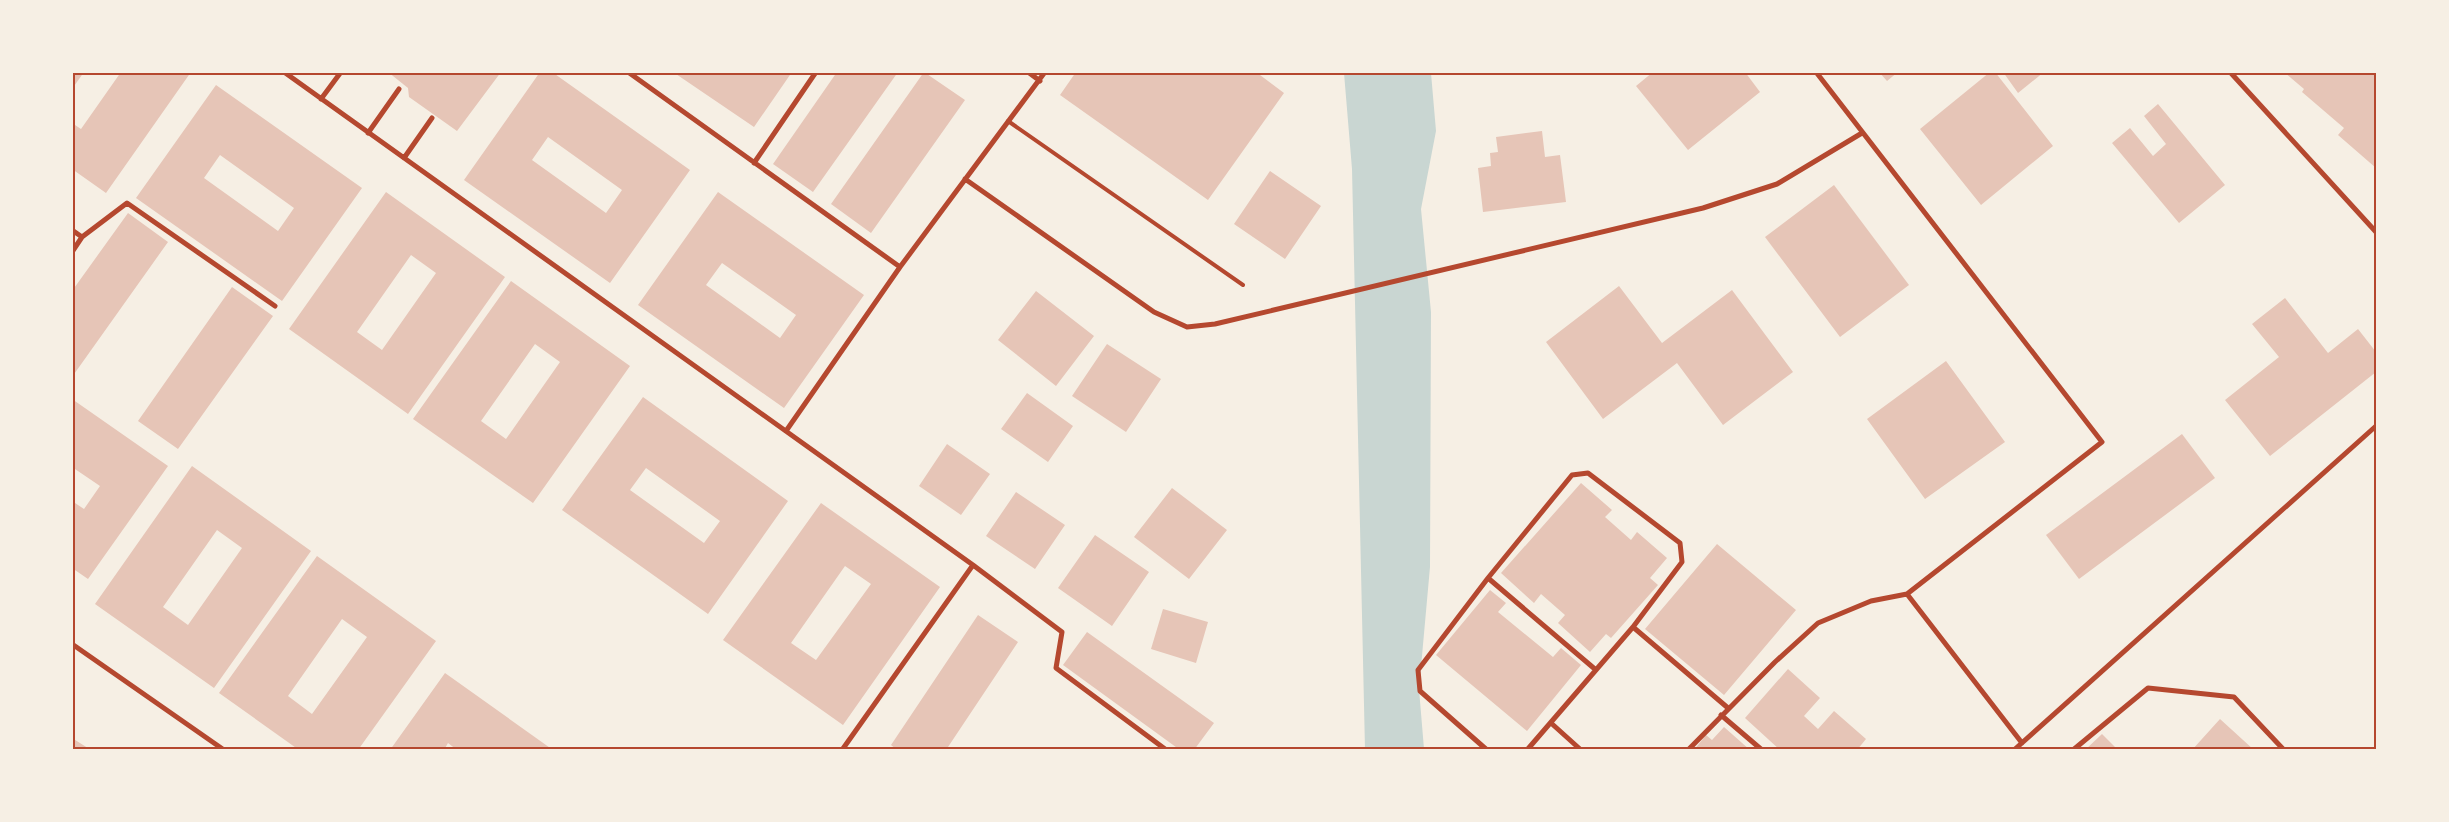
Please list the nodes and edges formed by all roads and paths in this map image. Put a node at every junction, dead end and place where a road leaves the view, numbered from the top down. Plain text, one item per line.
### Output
1 (284, 72) edge
2 (341, 72) edge
3 (628, 72) edge
4 (816, 72) edge
5 (1028, 72) edge
6 (1045, 72) edge
7 (1816, 72) edge
8 (2230, 72) edge
9 (1040, 81) junction
10 (399, 89) dead end
11 (321, 99) junction
12 (432, 118) dead end
13 (1008, 120) junction
14 (368, 133) junction
15 (1862, 133) junction
16 (404, 158) junction
17 (754, 163) junction
18 (965, 180) junction
19 (72, 230) edge
20 (2376, 232) edge
21 (82, 237) junction
22 (72, 252) edge
23 (900, 268) junction
24 (1242, 285) dead end
25 (276, 306) dead end
26 (2376, 426) edge
27 (786, 431) junction
28 (973, 565) junction
29 (1488, 578) junction
30 (1907, 594) junction
31 (1633, 627) junction
32 (72, 644) edge
33 (1596, 670) junction
34 (1728, 708) junction
35 (1721, 715) junction
36 (1550, 723) junction
37 (2022, 743) junction
38 (1165, 749) edge
39 (224, 750) edge
40 (842, 750) edge
41 (1487, 750) edge
42 (1527, 750) edge
43 (1581, 750) edge
44 (1688, 750) edge
45 (1762, 750) edge
46 (2014, 750) edge
47 (2073, 750) edge
48 (2284, 750) edge

1 - 11 street
2 - 11 street
3 - 17 street
4 - 17 street
5 - 9 street
6 - 9 street
7 - 15 street
8 - 20 street
9 - 13 street
10 - 14 street
11 - 14 street
12 - 16 street
13 - 18 street
13 - 24 lane
14 - 16 street
15 - 18 street
15 - 30 street
16 - 27 street
17 - 23 street
18 - 23 street
19 - 21 street
21 - 22 street
21 - 25 street
23 - 27 street
26 - 37 street
27 - 28 street
28 - 38 street
28 - 40 street
29 - 31 street
29 - 33 street
29 - 41 street
30 - 34 street
30 - 37 street
31 - 33 street
31 - 34 street
32 - 39 street
33 - 36 street
34 - 35 street
35 - 44 street
35 - 45 street
36 - 42 street
36 - 43 street
37 - 46 street
47 - 48 street

